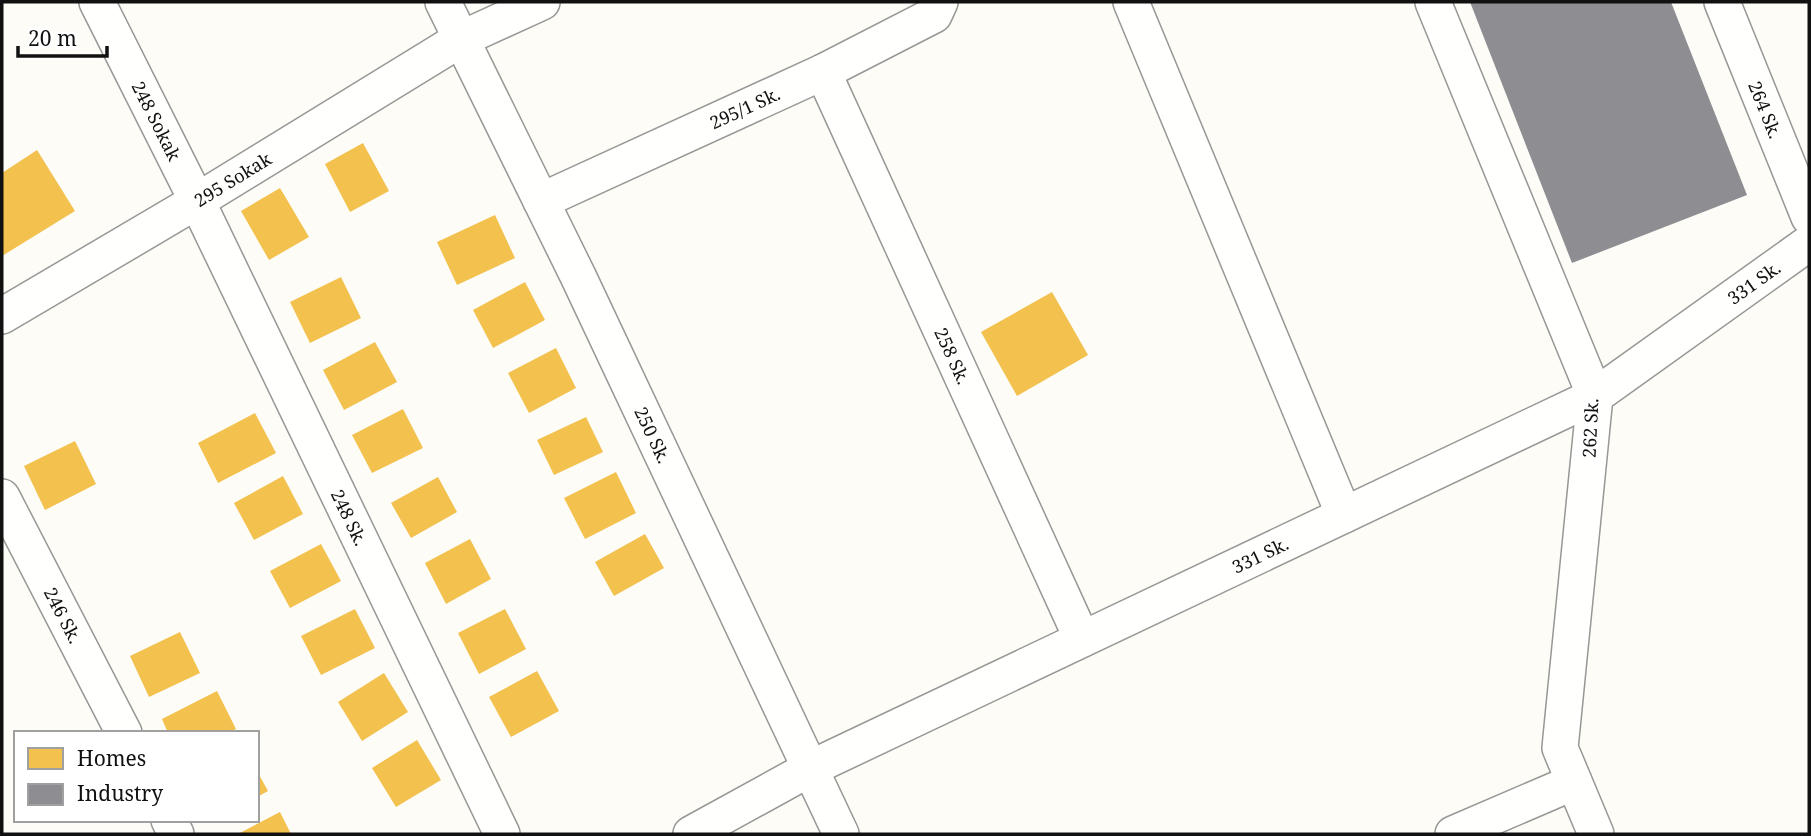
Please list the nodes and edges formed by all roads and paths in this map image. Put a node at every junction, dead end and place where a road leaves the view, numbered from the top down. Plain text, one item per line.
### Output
1 (97, 2) edge
2 (443, 2) edge
3 (542, 2) edge
4 (940, 2) edge
5 (1131, 2) edge
6 (1433, 2) edge
7 (1722, 2) edge
8 (461, 39) junction
9 (823, 72) junction
10 (198, 201) junction
11 (541, 201) junction
12 (1809, 217) edge
13 (1809, 243) edge
14 (2, 316) edge
15 (1595, 397) junction
16 (2, 497) edge
17 (1344, 515) junction
18 (1082, 639) junction
19 (123, 731) edge
20 (811, 768) junction
21 (1574, 782) junction
22 (502, 834) edge
23 (691, 834) edge
24 (841, 834) edge
25 (1453, 834) edge
26 (1596, 834) edge

1 - 10 street, 248 Sokak
2 - 8 street, 250 Sk.
3 - 8 street, 295 Sokak
4 - 9 street, 295/1 Sk.
5 - 17 street
6 - 15 street, 262 Sk.
7 - 12 street, 264 Sk.
8 - 10 street, 295 Sokak
8 - 11 street, 250 Sk.
9 - 11 street, 295/1 Sk.
9 - 18 street, 258 Sk.
10 - 14 street, 295 Sokak
10 - 22 street, 248 Sk.
11 - 20 street, 250 Sk.
13 - 15 street, 331 Sk.
15 - 17 street, 331 Sk.
15 - 21 street, 262 Sk.
16 - 19 street, 246 Sk.
17 - 18 street, 331 Sk.
18 - 20 street, 331 Sk.
20 - 23 street, 331 Sk.
20 - 24 street, 250 Sk.
21 - 25 street
21 - 26 street, 262 Sk.

